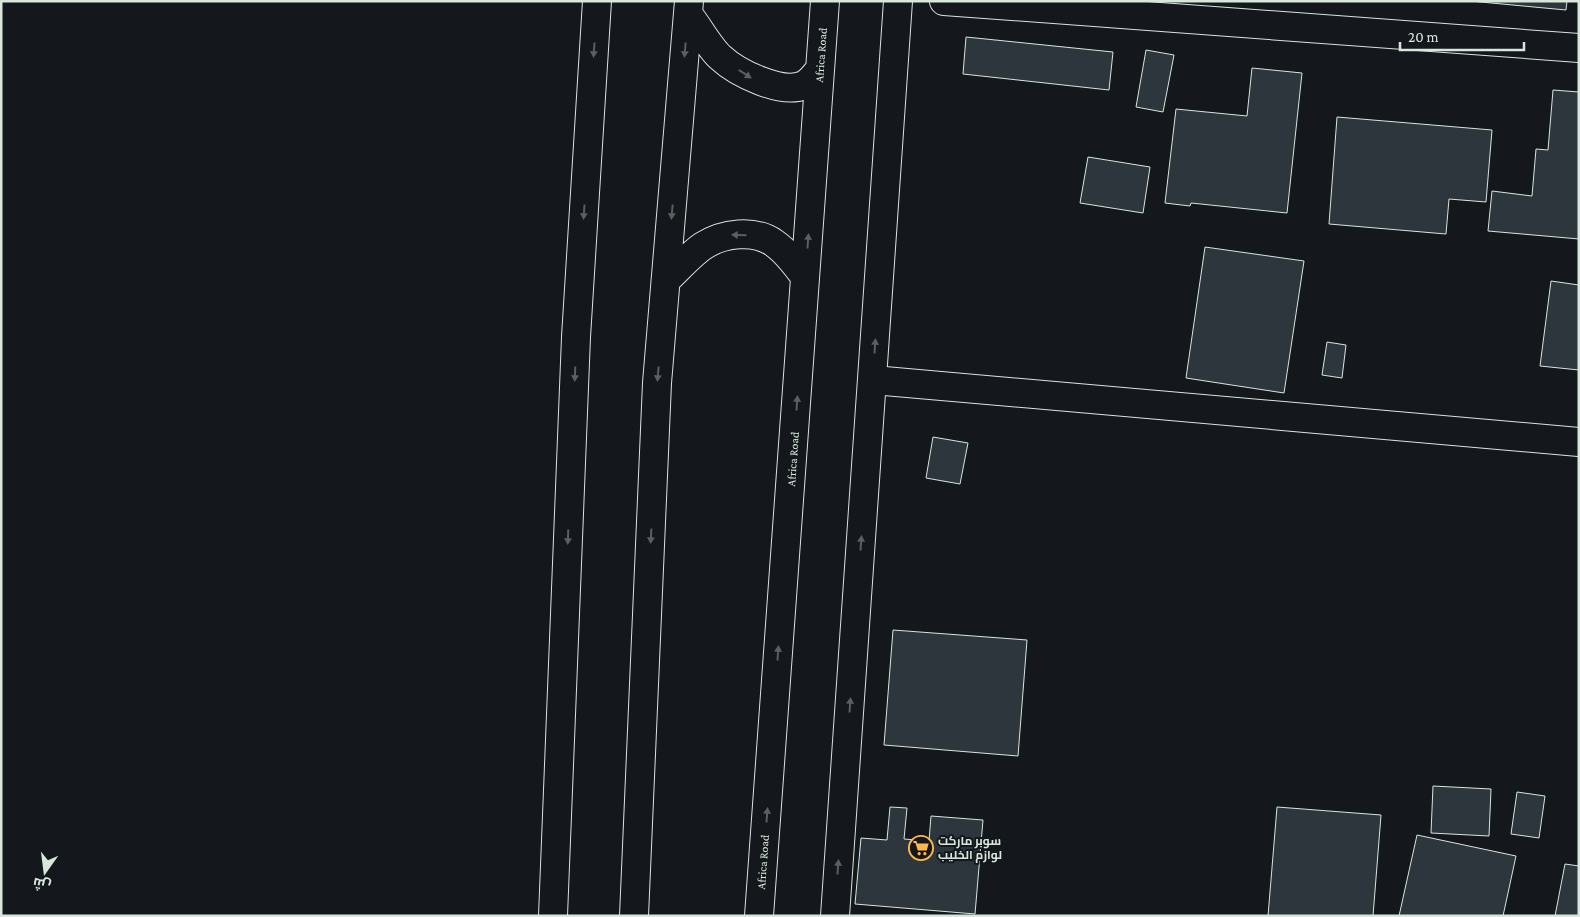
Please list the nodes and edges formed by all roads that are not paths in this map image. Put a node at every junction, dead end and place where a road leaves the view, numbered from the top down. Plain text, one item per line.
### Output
1 (597, 1) edge
2 (825, 1) edge
3 (898, 1) edge
4 (944, 1) edge
5 (689, 8) edge
6 (1579, 48) edge
7 (820, 69) junction
8 (805, 277) junction
9 (666, 280) junction
10 (873, 380) junction
11 (1579, 442) edge
12 (553, 916) edge
13 (634, 916) edge
14 (759, 916) edge
15 (835, 916) edge

1 -> 12 main road
2 - 7 main road, Africa Road
10 -> 3 main road
4 - 6 main road
5 -> 7 main road
5 -> 9 main road
8 -> 7 main road, Africa Road
8 -> 9 main road
14 -> 8 main road, Africa Road
9 -> 13 main road
10 - 11 main road
15 -> 10 main road

